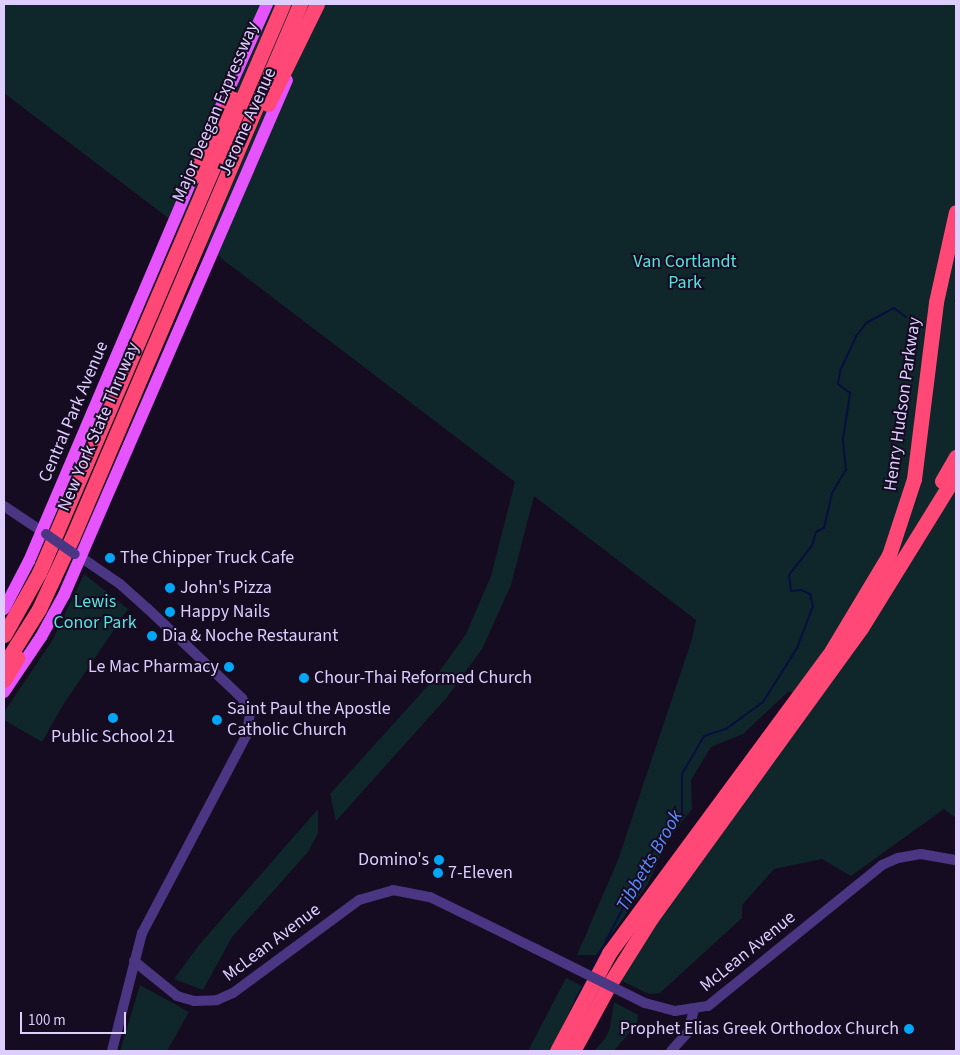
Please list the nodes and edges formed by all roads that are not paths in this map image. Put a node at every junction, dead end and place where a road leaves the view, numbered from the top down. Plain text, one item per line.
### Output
1 (300, 4) edge
2 (317, 4) edge
3 (276, 7) edge
4 (193, 176) joint
5 (217, 198) junction
6 (956, 212) edge
7 (178, 230) junction
8 (956, 457) edge
9 (956, 474) edge
10 (4, 506) edge
11 (44, 533) junction
12 (78, 555) junction
13 (4, 609) edge
14 (39, 609) junction
15 (4, 635) edge
16 (840, 640) junction
17 (4, 665) edge
18 (4, 680) edge
19 (4, 692) edge
20 (805, 698) junction
21 (956, 860) edge
22 (134, 961) junction
23 (694, 1010) junction
24 (112, 1051) edge
25 (557, 1051) edge
26 (573, 1051) edge
27 (671, 1051) edge

1 - 5 highway, Major Deegan Expressway
2 - 5 highway
2 - 12 main road, Jerome Avenue
3 - 4 highway
3 - 7 highway, Major Deegan Expressway
4 - 7 main road, Jerome Avenue
5 - 14 highway, New York State Thruway
6 - 16 highway, Henry Hudson Parkway
7 - 11 main road, Central Park Avenue
7 - 15 highway, New York State Thruway
8 - 16 highway
9 - 20 highway
10 - 11 street
11 - 12 street, bridge
11 - 13 main road, Central Park Avenue
12 - 19 main road
12 - 22 street
14 - 17 highway, New York State Thruway
14 - 18 highway
16 - 20 highway, Henry Hudson Parkway
20 - 25 highway
20 - 26 highway
21 - 23 street, McLean Avenue
22 - 23 street, McLean Avenue, bridge
22 - 24 street
23 - 27 street

